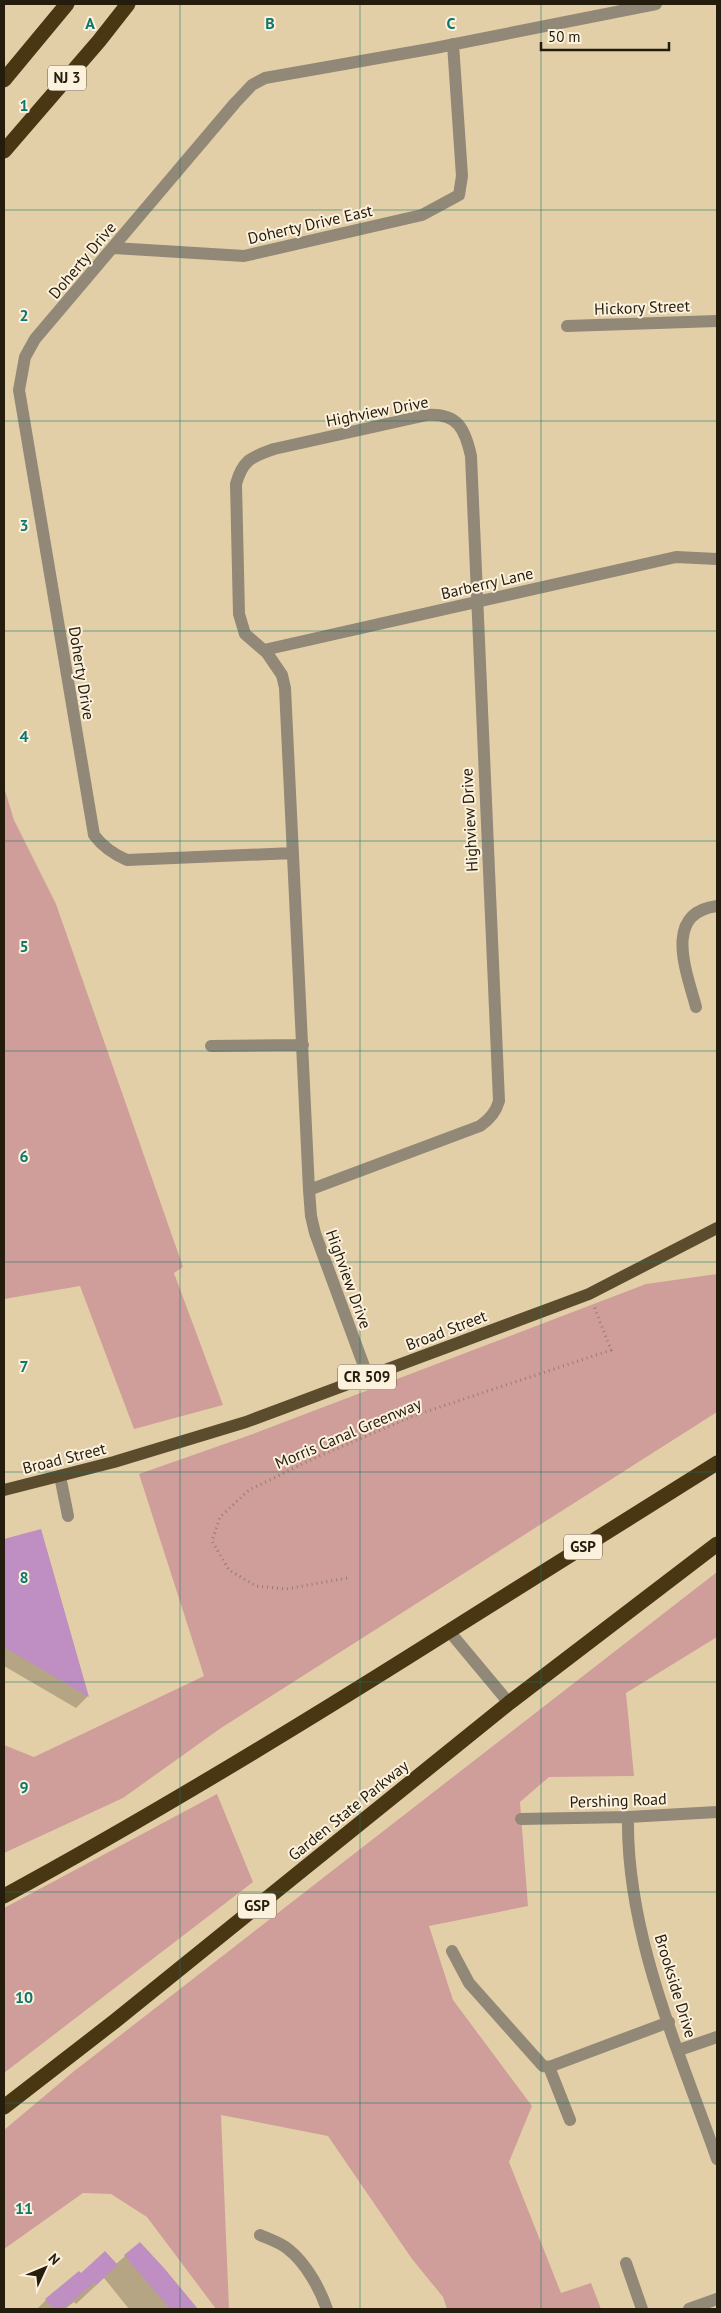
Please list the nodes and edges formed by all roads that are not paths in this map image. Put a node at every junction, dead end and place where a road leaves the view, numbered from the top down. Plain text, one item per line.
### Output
1 (67, 4) edge
2 (128, 4) edge
3 (656, 4) edge
4 (452, 44) junction
5 (4, 80) edge
6 (4, 151) edge
7 (114, 248) junction
8 (717, 321) edge
9 (567, 326) dead end
10 (717, 559) edge
11 (477, 601) junction
12 (264, 650) junction
13 (293, 853) junction
14 (717, 906) edge
15 (696, 1006) dead end
16 (302, 1045) junction
17 (212, 1046) dead end
18 (309, 1190) junction
19 (717, 1228) edge
20 (368, 1377) junction
21 (717, 1463) edge
22 (60, 1476) junction
23 (4, 1490) edge
24 (68, 1516) dead end
25 (717, 1544) edge
26 (449, 1631) junction
27 (509, 1703) junction
28 (717, 1812) edge
29 (628, 1817) junction
30 (521, 1819) dead end
31 (4, 1896) edge
32 (452, 1951) dead end
33 (669, 2022) junction
34 (717, 2037) edge
35 (679, 2050) junction
36 (549, 2067) junction
37 (4, 2107) edge
38 (570, 2120) dead end
39 (717, 2160) edge
40 (260, 2235) dead end
41 (626, 2263) dead end
42 (717, 2299) edge
43 (327, 2309) edge
44 (642, 2309) edge
45 (689, 2309) edge

1 - 5 highway
2 - 6 highway, NJ 3
3 - 4 street, Doherty Drive
4 - 7 street, Doherty Drive
4 - 7 street, Doherty Drive East
7 - 13 street, Doherty Drive
8 - 9 street, Hickory Street
10 - 11 street, Barberry Lane
11 - 12 street, Barberry Lane
11 - 12 street, Highview Drive
11 - 18 street, Highview Drive
12 - 13 street, Highview Drive
13 - 16 street, Highview Drive
14 - 15 street
16 - 17 street
16 - 18 street, Highview Drive
18 - 20 street, Highview Drive
19 - 20 main road, Broad Street / CR 509
20 - 22 main road, Broad Street / CR 509
21 - 26 highway, GSP
22 - 23 main road, Broad Street / CR 509
22 - 24 street
25 - 27 highway, Garden State Parkway / GSP
26 - 27 street
26 - 31 highway, GSP
27 - 37 highway, Garden State Parkway / GSP
28 - 29 street, Pershing Road
29 - 30 street, Pershing Road
29 - 33 street, Brookside Drive
32 - 36 street
33 - 35 street, Brookside Drive
33 - 36 street
34 - 35 street
35 - 39 street, Brookside Drive
36 - 38 street
40 - 43 street
41 - 44 street
42 - 45 street

